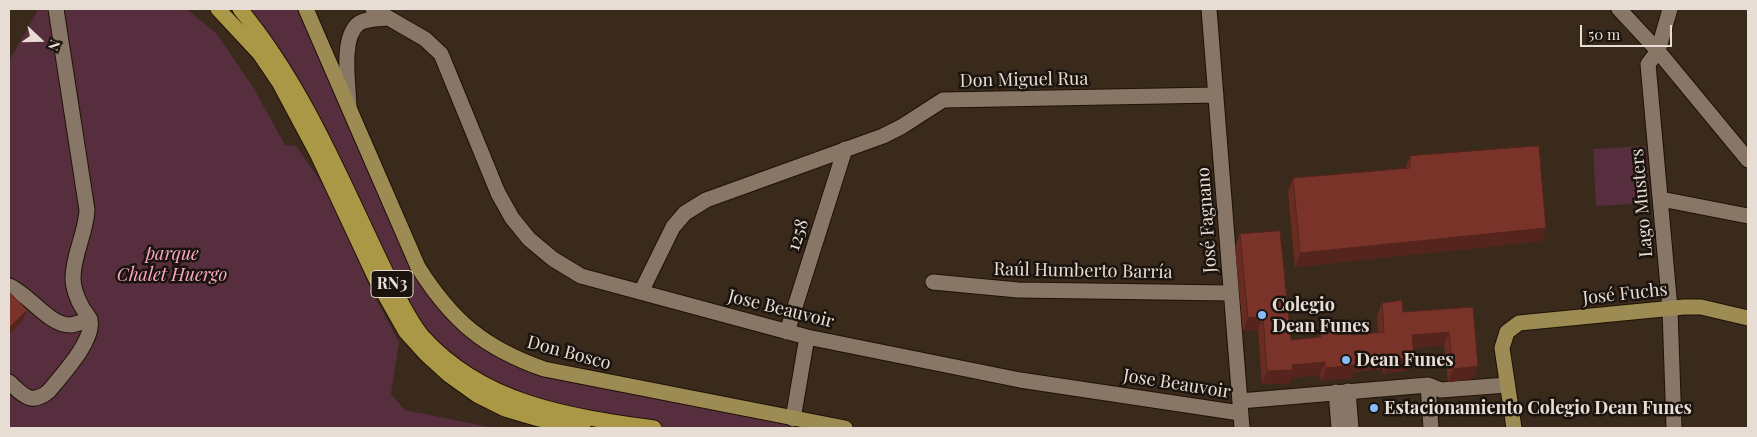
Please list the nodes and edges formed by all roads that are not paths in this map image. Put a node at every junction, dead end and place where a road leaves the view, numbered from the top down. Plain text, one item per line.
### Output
1 (56, 9) edge
2 (218, 9) edge
3 (240, 9) edge
4 (306, 9) edge
5 (373, 9) edge
6 (1210, 9) edge
7 (1619, 9) edge
8 (1670, 9) edge
9 (389, 18) junction
10 (1658, 51) junction
11 (1216, 95) junction
12 (350, 112) junction
13 (845, 150) junction
14 (1748, 160) edge
15 (1661, 199) junction
16 (1748, 216) edge
17 (933, 282) dead end
18 (9, 286) edge
19 (640, 292) junction
20 (1231, 293) junction
21 (1670, 309) junction
22 (1748, 318) edge
23 (90, 319) junction
24 (787, 332) junction
25 (807, 337) junction
26 (9, 382) edge
27 (1428, 385) junction
28 (1506, 385) junction
29 (1342, 392) junction
30 (1241, 414) edge
31 (793, 419) junction
32 (583, 428) edge
33 (654, 428) edge
34 (845, 428) edge
35 (1338, 428) edge
36 (1351, 428) edge
37 (1431, 428) edge
38 (1514, 428) edge
39 (1674, 428) edge

1 - 23 street
2 - 32 highway, RN3
3 - 33 highway, RN3
4 - 12 main road, Don Bosco
5 - 9 street
6 - 11 street, José Fagnano
7 - 10 street
8 - 10 street, Lago Musters
9 - 12 street
9 - 19 street, Jose Beauvoir
10 - 14 street
10 - 15 street, Lago Musters
11 - 13 street, Don Miguel Rua
11 - 20 street, José Fagnano
12 - 31 main road, Don Bosco
13 - 19 street, Don Miguel Rua
13 - 24 street, 1258
15 - 16 street
15 - 21 street, Lago Musters
17 - 20 street, Raúl Humberto Barría
18 - 23 street
19 - 24 street, Jose Beauvoir
20 - 30 street, José Fagnano
21 - 22 main road, José Fuchs
21 - 28 main road, José Fuchs
21 - 39 street, Lago Musters
23 - 26 street
24 - 25 street, Jose Beauvoir
25 - 30 street, Jose Beauvoir
25 - 31 street
27 - 28 street, Jose Beauvoir
27 - 29 street, Jose Beauvoir
27 - 37 street
28 - 38 main road
29 - 30 street, Jose Beauvoir
29 - 35 street
29 - 36 street
31 - 34 main road, Don Bosco

